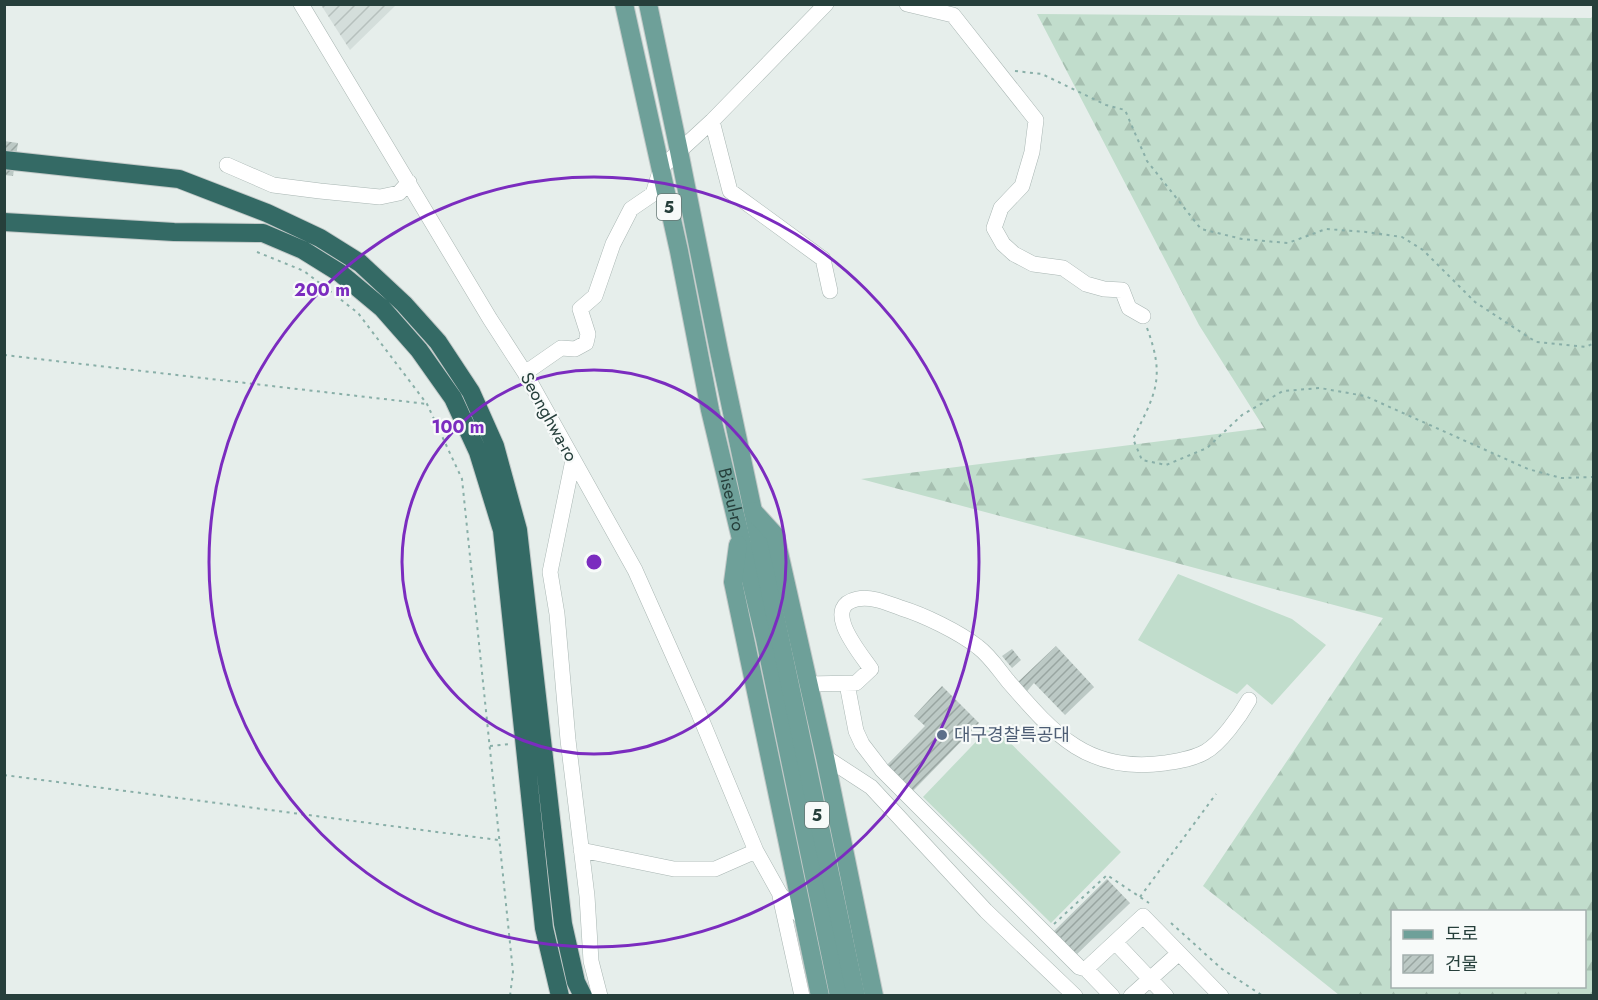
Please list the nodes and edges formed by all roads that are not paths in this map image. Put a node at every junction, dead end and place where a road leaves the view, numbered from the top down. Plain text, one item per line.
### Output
1 (301, 4) edge
2 (624, 4) edge
3 (648, 4) edge
4 (826, 4) edge
5 (907, 4) edge
6 (956, 10) edge
7 (712, 121) junction
8 (679, 151) junction
9 (4, 160) edge
10 (227, 165) dead end
11 (661, 168) junction
12 (409, 182) junction
13 (4, 222) edge
14 (830, 291) dead end
15 (1143, 316) road end
16 (525, 373) junction
17 (573, 460) junction
18 (752, 509) junction
19 (740, 536) junction
20 (772, 636) junction
21 (808, 684) junction
22 (847, 684) junction
23 (1249, 700) dead end
24 (825, 757) junction
25 (581, 850) junction
26 (756, 851) junction
27 (780, 894) junction
28 (805, 921) junction
29 (1114, 942) junction
30 (1179, 952) junction
31 (1086, 969) junction
32 (1150, 978) junction
33 (560, 996) edge
34 (583, 996) edge
35 (600, 996) edge
36 (802, 996) edge
37 (820, 996) edge
38 (839, 996) edge
39 (856, 996) edge
40 (874, 996) edge
41 (1075, 996) edge
42 (1112, 996) edge
43 (1131, 996) edge
44 (1166, 996) edge
45 (1221, 996) edge

1 - 12 street, Seonghwa-ro
2 - 11 main road, Biseul-ro / 5
3 - 8 main road, Biseul-ro / 5
4 - 7 street
5 - 6 street
6 - 15 street
7 - 8 street
7 - 14 street
8 - 11 street
8 - 18 main road, Biseul-ro / 5
9 - 34 highway
10 - 12 street
11 - 16 street
11 - 19 main road, Biseul-ro / 5
12 - 16 street, Seonghwa-ro
13 - 33 highway
16 - 17 street, Seonghwa-ro
17 - 25 street
17 - 26 street, Seonghwa-ro
18 - 20 main road, Biseul-ro / 5
18 - 21 main road
19 - 20 main road, Biseul-ro / 5
19 - 28 main road
20 - 38 main road, Biseul-ro / 5
20 - 39 main road, Biseul-ro / 5
21 - 22 street
21 - 24 main road
22 - 23 street
22 - 31 street
24 - 40 main road
24 - 41 street
25 - 26 street
25 - 35 street
26 - 27 street, Seonghwa-ro
27 - 28 street
27 - 36 street
28 - 37 main road
29 - 30 street
29 - 31 street
29 - 32 street
30 - 32 street
30 - 45 street
31 - 42 street
32 - 43 street
32 - 44 street

